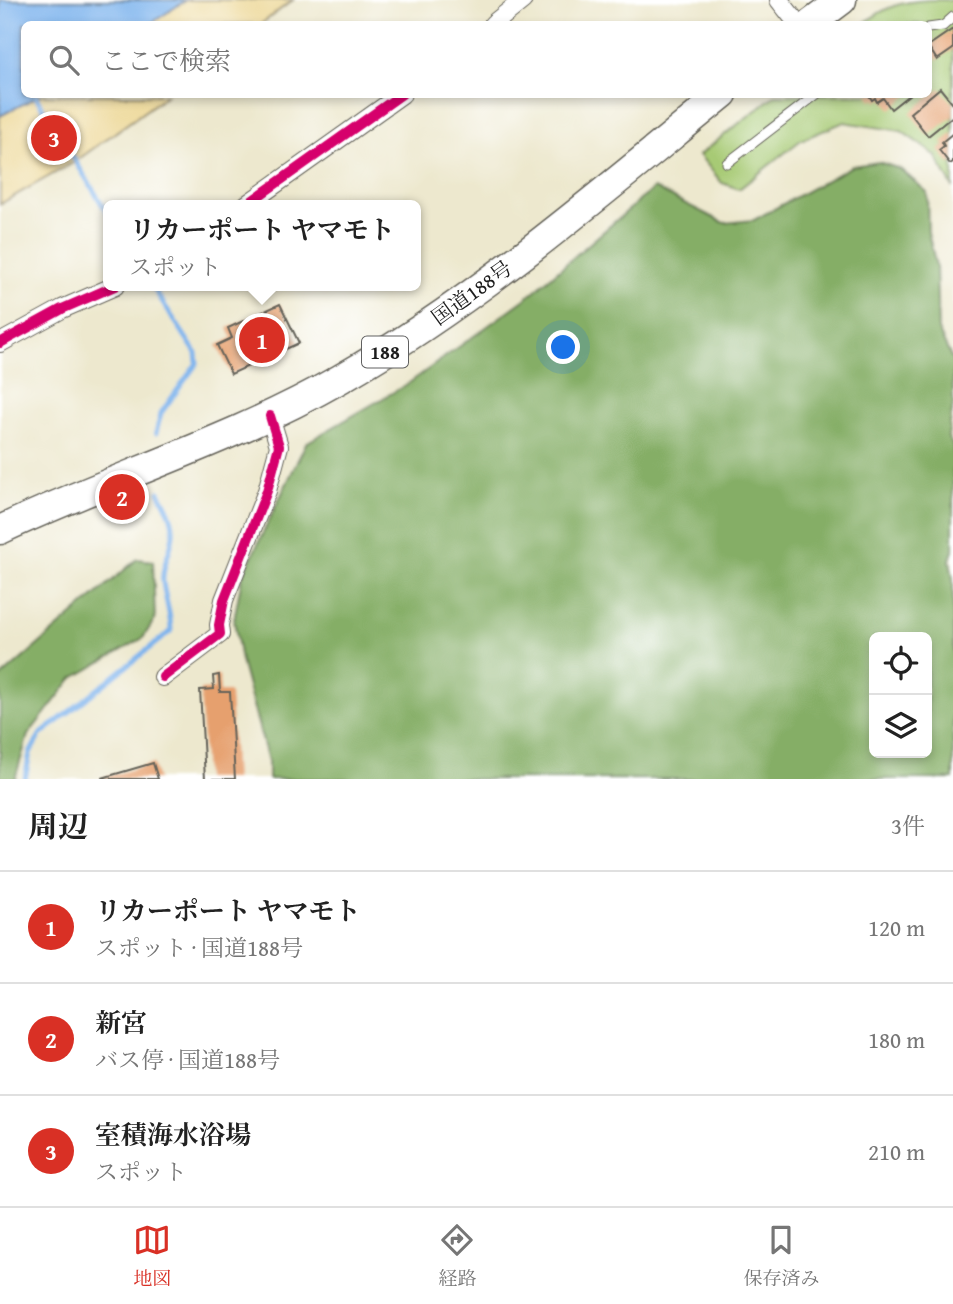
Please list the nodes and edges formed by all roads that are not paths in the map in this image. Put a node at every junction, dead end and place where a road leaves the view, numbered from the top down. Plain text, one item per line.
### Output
1 (523, 0) edge
2 (779, 0) edge
3 (842, 0) edge
4 (953, 18) edge
5 (497, 21) edge
6 (795, 21) edge
7 (814, 21) edge
8 (932, 28) edge
9 (396, 98) edge
10 (718, 98) edge
11 (812, 98) edge
12 (727, 163) dead end
13 (253, 200) edge
14 (103, 291) edge
15 (0, 343) edge
16 (270, 416) junction
17 (0, 530) edge
18 (163, 677) dead end

1 - 5 street
2 - 6 street
3 - 7 highway
4 - 8 lane
9 - 13 street
10 - 16 highway, 国道188号 / 188
11 - 12 lane
14 - 15 street
16 - 17 highway, 国道188号 / 188
16 - 18 street

